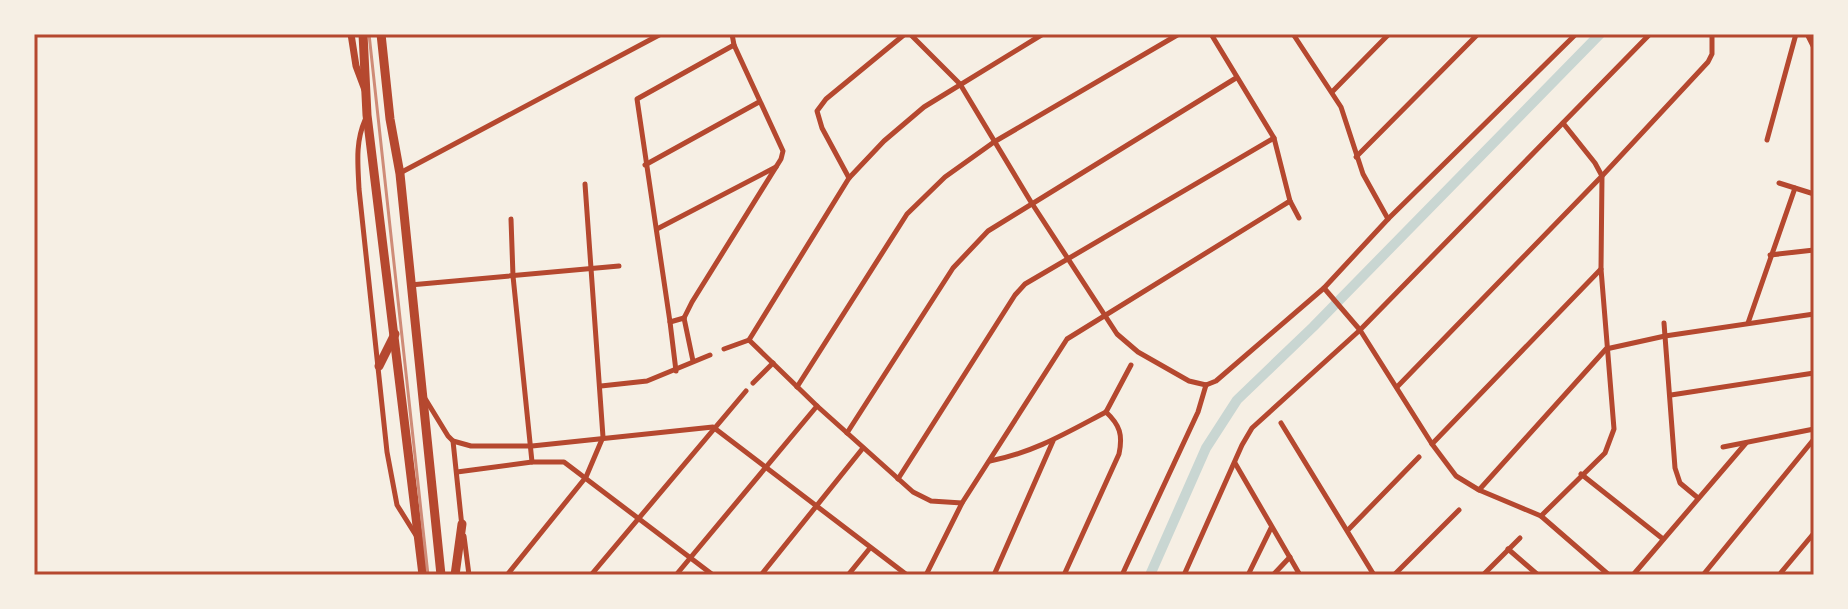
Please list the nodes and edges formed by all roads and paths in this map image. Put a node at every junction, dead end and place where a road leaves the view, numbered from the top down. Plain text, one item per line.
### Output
1 (351, 34) edge
2 (363, 34) edge
3 (661, 34) edge
4 (732, 34) edge
5 (907, 34) edge
6 (1043, 34) edge
7 (1179, 34) edge
8 (1211, 34) edge
9 (1293, 34) edge
10 (1389, 34) edge
11 (1478, 34) edge
12 (1576, 34) edge
13 (1650, 34) edge
14 (1712, 34) edge
15 (1796, 34) edge
16 (1807, 34) edge
17 (384, 37) edge
18 (734, 45) junction
19 (1814, 48) edge
20 (1236, 78) junction
21 (960, 84) junction
22 (1332, 92) junction
23 (368, 94) junction
24 (759, 102) junction
25 (367, 115) junction
26 (1563, 123) junction
27 (1274, 138) junction
28 (1767, 140) dead end
29 (994, 142) junction
30 (1356, 157) junction
31 (645, 165) junction
32 (777, 166) junction
33 (400, 174) junction
34 (1602, 176) junction
35 (849, 178) junction
36 (1779, 183) dead end
37 (585, 184) dead end
38 (1795, 188) junction
39 (1814, 194) edge
40 (1290, 201) junction
41 (1031, 202) junction
42 (1299, 218) dead end
43 (511, 219) dead end
44 (1388, 219) junction
45 (657, 229) junction
46 (1814, 250) edge
47 (1770, 255) junction
48 (1067, 257) junction
49 (619, 266) dead end
50 (590, 269) junction
51 (1601, 269) junction
52 (513, 276) junction
53 (409, 285) junction
54 (1324, 288) junction
55 (1814, 314) edge
56 (1103, 315) junction
57 (684, 318) junction
58 (670, 322) junction
59 (1664, 323) dead end
60 (1747, 324) junction
61 (1360, 330) junction
62 (395, 334) junction
63 (1665, 336) junction
64 (749, 340) junction
65 (724, 349) dead end
66 (1606, 349) junction
67 (710, 355) dead end
68 (693, 361) junction
69 (773, 363) junction
70 (1131, 365) dead end
71 (379, 366) junction
72 (676, 371) junction
73 (1814, 373) edge
74 (753, 383) dead end
75 (1206, 385) junction
76 (601, 386) junction
77 (797, 387) junction
78 (1397, 387) junction
79 (420, 391) junction
80 (746, 391) dead end
81 (1671, 395) junction
82 (817, 406) junction
83 (1106, 412) junction
84 (1281, 423) dead end
85 (713, 427) junction
86 (1814, 429) edge
87 (847, 433) junction
88 (603, 437) junction
89 (1814, 439) edge
90 (453, 441) junction
91 (1053, 441) junction
92 (1746, 443) junction
93 (1432, 444) junction
94 (532, 446) junction
95 (1723, 447) dead end
96 (863, 448) junction
97 (1419, 457) dead end
98 (990, 461) junction
99 (532, 462) junction
100 (1235, 463) junction
101 (766, 468) junction
102 (457, 472) junction
103 (1581, 474) junction
104 (586, 477) junction
105 (898, 479) junction
106 (1479, 490) junction
107 (1698, 498) junction
108 (962, 503) junction
109 (818, 507) junction
110 (1459, 510) dead end
111 (1541, 516) junction
112 (638, 518) junction
113 (462, 524) junction
114 (1271, 528) junction
115 (1348, 530) junction
116 (1814, 533) edge
117 (1520, 538) dead end
118 (1663, 539) junction
119 (419, 541) junction
120 (870, 548) junction
121 (1508, 549) junction
122 (1290, 557) junction
123 (690, 558) junction
124 (1606, 573) edge
125 (423, 575) edge
126 (441, 575) edge
127 (455, 575) edge
128 (469, 575) edge
129 (507, 575) edge
130 (591, 575) edge
131 (676, 575) edge
132 (713, 575) edge
133 (761, 575) edge
134 (848, 575) edge
135 (907, 575) edge
136 (926, 575) edge
137 (994, 575) edge
138 (1064, 575) edge
139 (1122, 575) edge
140 (1184, 575) edge
141 (1248, 575) edge
142 (1273, 575) edge
143 (1300, 575) edge
144 (1374, 575) edge
145 (1394, 575) edge
146 (1483, 575) edge
147 (1538, 575) edge
148 (1633, 575) edge
149 (1703, 575) edge
150 (1779, 575) edge

1 - 23 street
2 - 23 highway
3 - 33 street
4 - 18 street
5 - 21 street
5 - 35 street
6 - 21 street
7 - 29 street
8 - 20 street
9 - 22 street
10 - 22 street
11 - 30 street
12 - 44 street
13 - 26 street
14 - 34 street
15 - 28 street
16 - 19 street
17 - 33 highway
18 - 24 street
18 - 31 street
20 - 27 street
20 - 41 street
21 - 29 street
21 - 35 street
22 - 30 street
23 - 25 highway
24 - 31 street
24 - 32 street
25 - 62 highway
25 - 71 street
26 - 34 street
26 - 61 street
27 - 40 street
27 - 48 street
29 - 41 street
29 - 77 street
30 - 44 street
31 - 45 street
32 - 45 street
32 - 57 street
33 - 53 highway
34 - 51 street
34 - 78 street
35 - 64 street
36 - 38 street
37 - 50 street
38 - 39 street
38 - 47 street
40 - 42 street
40 - 56 street
41 - 48 street
41 - 87 street
43 - 52 street
44 - 54 street
45 - 58 street
46 - 47 street
47 - 60 street
48 - 56 street
48 - 105 street
49 - 50 street
50 - 52 street
50 - 76 street
51 - 66 street
51 - 93 street
52 - 53 street
52 - 94 street
53 - 79 highway
54 - 61 street
54 - 75 street
55 - 60 street
56 - 75 street
56 - 98 street
57 - 58 street
57 - 68 street
58 - 72 street
59 - 63 street
60 - 63 street
61 - 78 street
61 - 100 street
62 - 71 highway
62 - 119 highway
63 - 66 street
63 - 81 street
64 - 65 street
64 - 69 street
66 - 103 street
66 - 106 street
67 - 68 street
68 - 72 street
69 - 74 street
69 - 77 street
70 - 83 street
71 - 119 street
72 - 76 street
73 - 81 street
75 - 139 street
76 - 88 street
77 - 82 street
78 - 93 street
79 - 90 street
79 - 126 highway
80 - 85 street
81 - 107 street
82 - 87 street
82 - 101 street
83 - 91 street
83 - 138 street
84 - 115 street
85 - 88 street
85 - 101 street
85 - 112 street
86 - 92 street
87 - 96 street
88 - 94 street
88 - 104 street
89 - 149 street
90 - 94 street
90 - 102 street
91 - 98 street
91 - 137 street
92 - 95 street
92 - 107 street
93 - 106 street
94 - 99 street
96 - 105 street
96 - 109 street
97 - 115 street
98 - 108 street
99 - 102 street
99 - 104 street
100 - 114 street
100 - 140 street
101 - 109 street
101 - 123 street
102 - 113 street
103 - 111 street
103 - 118 street
104 - 112 street
104 - 129 street
105 - 108 street
106 - 111 street
107 - 118 street
108 - 136 street
109 - 120 street
109 - 133 street
110 - 145 street
111 - 124 street
112 - 123 street
112 - 130 street
113 - 127 highway
113 - 128 street
114 - 122 street
114 - 141 street
115 - 144 street
116 - 150 street
117 - 121 street
118 - 148 street
119 - 125 highway
120 - 134 street
120 - 135 street
121 - 146 street
121 - 147 street
122 - 142 street
122 - 143 street
123 - 131 street
123 - 132 street

